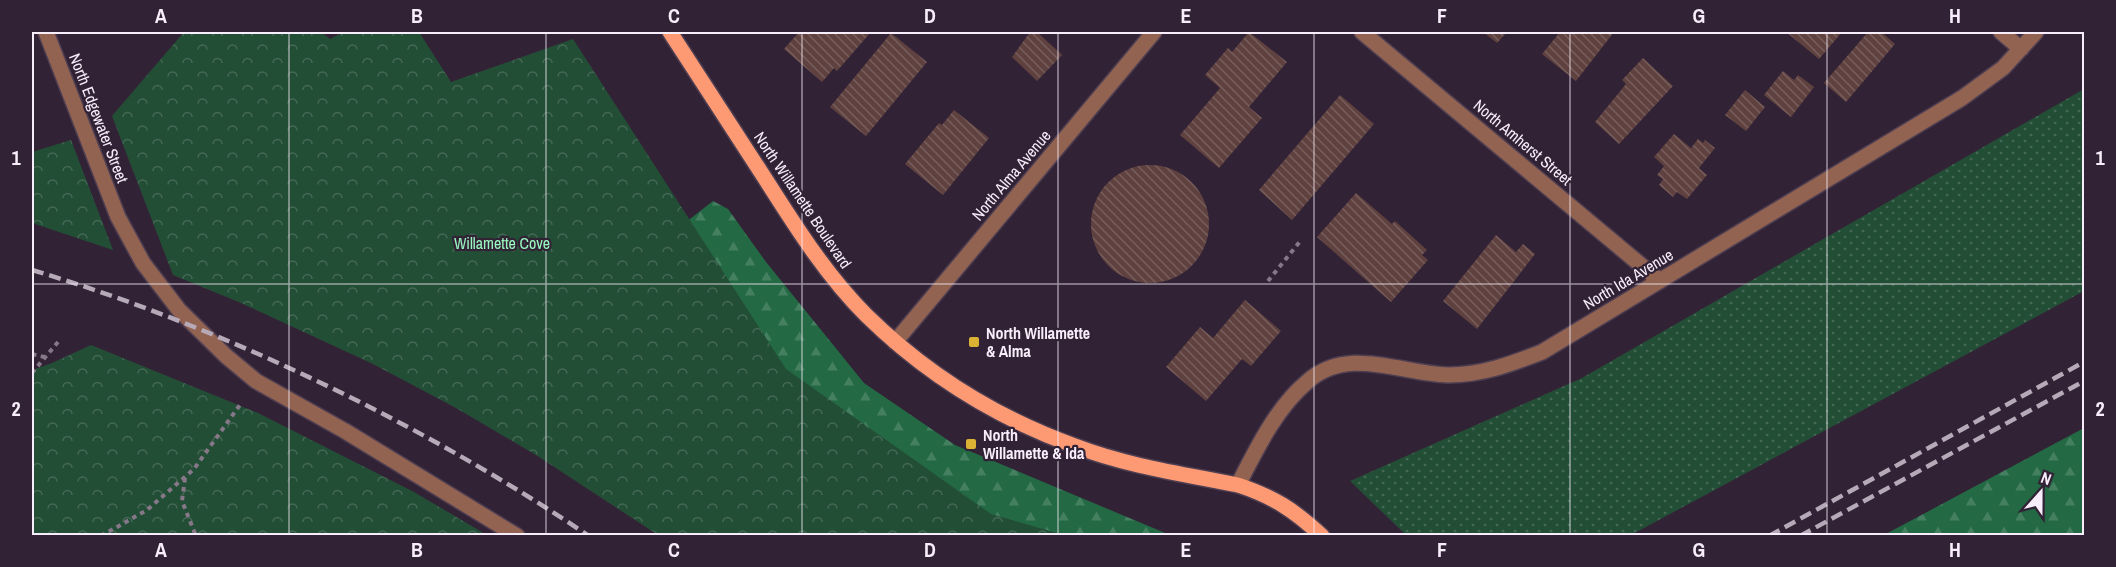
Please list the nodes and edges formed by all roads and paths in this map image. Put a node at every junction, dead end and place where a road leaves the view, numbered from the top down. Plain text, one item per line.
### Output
1 (46, 32) edge
2 (670, 32) edge
3 (1154, 32) edge
4 (1362, 32) edge
5 (2001, 32) edge
6 (2036, 32) edge
7 (2021, 49) junction
8 (1302, 239) dead end
9 (1268, 281) dead end
10 (1660, 281) junction
11 (58, 342) dead end
12 (895, 342) junction
13 (32, 354) edge
14 (44, 357) junction
15 (32, 373) edge
16 (256, 381) junction
17 (185, 477) junction
18 (1238, 485) junction
19 (101, 536) edge
20 (196, 536) edge
21 (517, 536) edge
22 (1322, 536) edge

1 - 16 street, North Edgewater Street
2 - 12 main road, North Willamette Boulevard
3 - 12 street, North Alma Avenue
4 - 10 street, North Amherst Street
5 - 7 street
6 - 7 street, North Ida Avenue
7 - 10 street, North Ida Avenue
8 - 9 path
10 - 18 street, North Ida Avenue
11 - 14 path
12 - 18 main road, North Willamette Boulevard
13 - 14 path
14 - 15 path
16 - 17 path
16 - 21 street, North Edgewater Street
17 - 19 path
17 - 20 path
18 - 22 main road, North Willamette Boulevard

